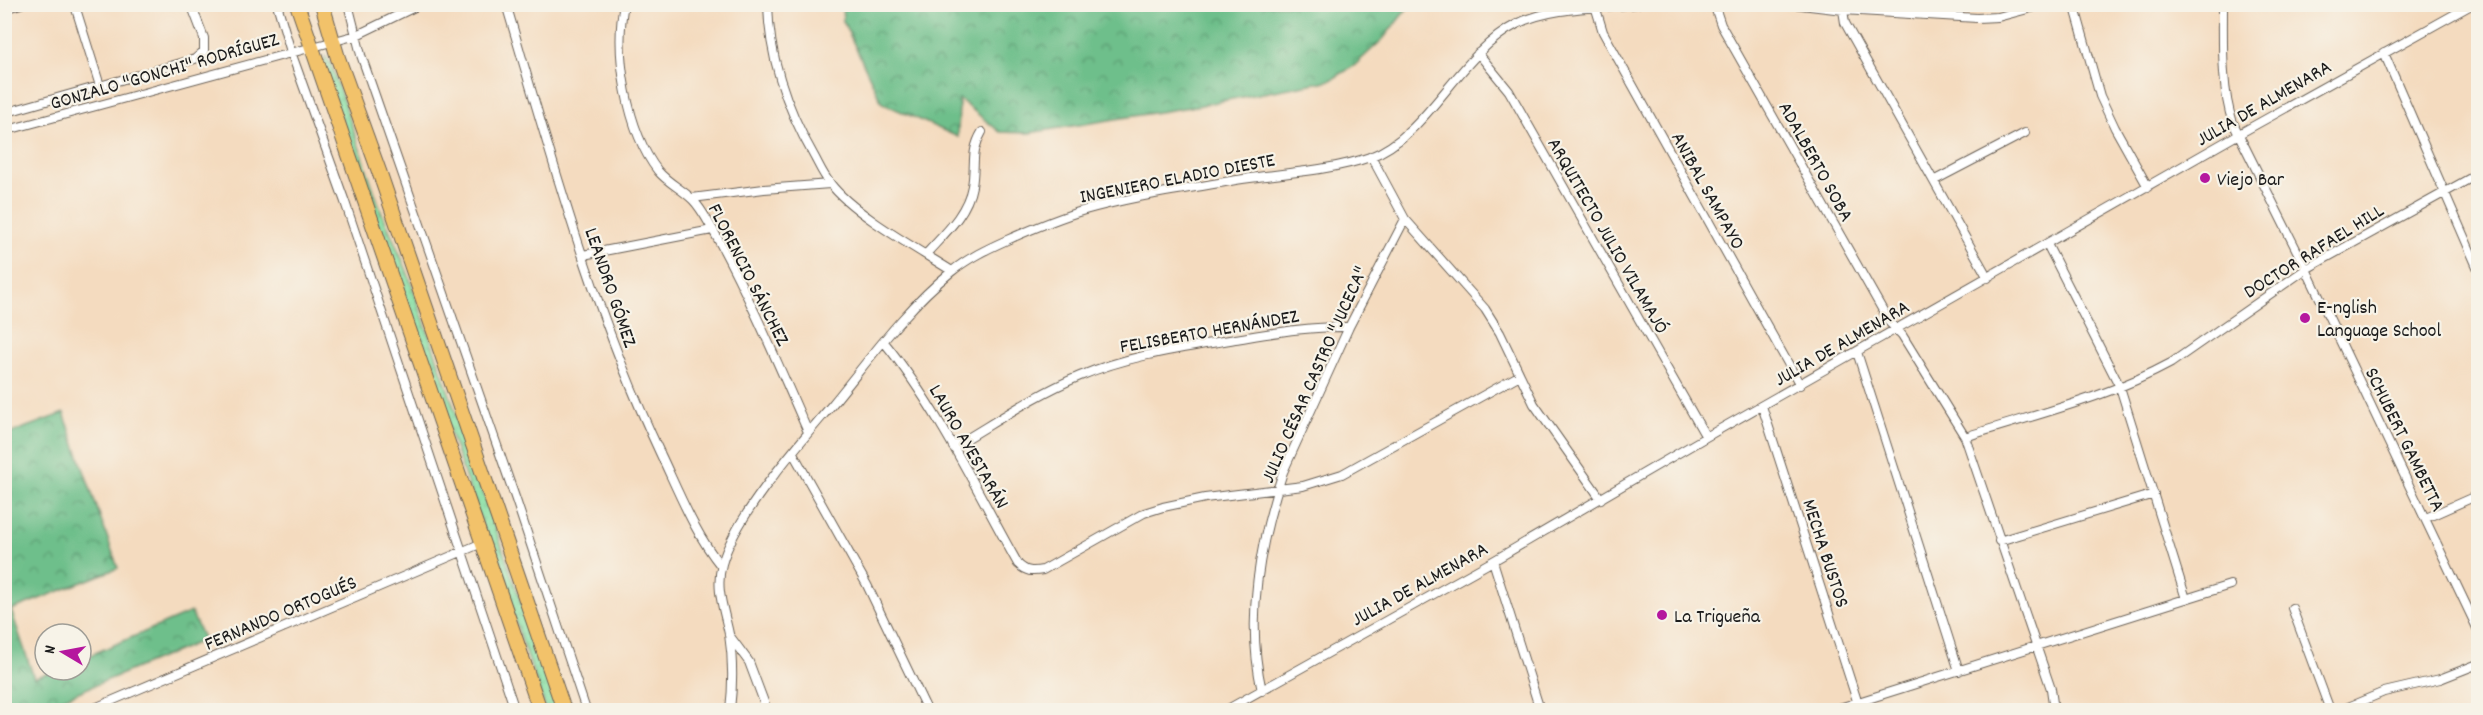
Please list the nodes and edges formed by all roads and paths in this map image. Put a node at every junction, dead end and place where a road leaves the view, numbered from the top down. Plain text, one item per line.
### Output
1 (21, 4) edge
2 (191, 4) edge
3 (277, 4) edge
4 (297, 4) edge
5 (322, 4) edge
6 (348, 4) edge
7 (421, 4) edge
8 (506, 4) edge
9 (624, 4) edge
10 (768, 4) edge
11 (1637, 4) edge
12 (1714, 4) edge
13 (1793, 4) edge
14 (1943, 4) edge
15 (2046, 4) edge
16 (2074, 4) edge
17 (2223, 4) edge
18 (2473, 4) edge
19 (4, 9) edge
20 (76, 9) dead end
21 (1596, 9) junction
22 (1843, 10) junction
23 (1942, 16) junction
24 (357, 35) junction
25 (333, 42) junction
26 (311, 47) junction
27 (291, 52) junction
28 (2384, 53) junction
29 (1478, 54) junction
30 (100, 86) junction
31 (4, 113) edge
32 (4, 131) edge
33 (982, 132) dead end
34 (2025, 133) dead end
35 (2239, 134) junction
36 (1371, 156) junction
37 (2478, 174) edge
38 (1935, 180) junction
39 (830, 184) junction
40 (2148, 187) junction
41 (2444, 191) junction
42 (692, 198) junction
43 (1405, 219) junction
44 (712, 230) junction
45 (2047, 244) junction
46 (926, 254) junction
47 (583, 255) junction
48 (2306, 269) junction
49 (2478, 269) edge
50 (952, 271) junction
51 (1988, 278) junction
52 (1349, 327) junction
53 (1897, 330) junction
54 (884, 342) junction
55 (1857, 352) junction
56 (1520, 375) junction
57 (1800, 385) junction
58 (2120, 387) junction
59 (1762, 406) junction
60 (808, 432) junction
61 (1706, 437) junction
62 (1965, 437) junction
63 (953, 447) junction
64 (793, 453) junction
65 (1277, 490) junction
66 (2154, 494) junction
67 (2478, 495) edge
68 (1601, 499) junction
69 (2426, 518) junction
70 (1999, 541) junction
71 (482, 543) junction
72 (462, 553) junction
73 (1493, 561) junction
74 (721, 567) junction
75 (2230, 585) dead end
76 (2186, 599) junction
77 (2292, 608) dead end
78 (2478, 630) edge
79 (729, 635) junction
80 (2037, 647) junction
81 (2478, 664) edge
82 (1959, 671) junction
83 (1262, 691) junction
84 (1857, 702) junction
85 (90, 711) edge
86 (515, 711) edge
87 (540, 711) edge
88 (564, 711) edge
89 (586, 711) edge
90 (730, 711) edge
91 (767, 711) edge
92 (927, 711) edge
93 (1226, 711) edge
94 (1540, 711) edge
95 (1833, 711) edge
96 (1860, 711) edge
97 (2054, 711) edge
98 (2330, 711) edge
99 (2341, 711) edge

1 - 19 street
2 - 30 street
3 - 27 street
4 - 26 highway
5 - 25 highway
6 - 24 street
7 - 24 street, GONZALO "GONCHI" RODRÍGUEZ
8 - 47 street, LEANDRO GÓMEZ
9 - 42 street, FLORENCIO SÁNCHEZ
10 - 39 street
11 - 21 street, INGENIERO ELADIO DIESTE
12 - 53 street, ADALBERTO SOBA
13 - 22 street
14 - 23 street
15 - 23 street
16 - 40 street
17 - 35 street, SCHUBERT GAMBETTA
18 - 28 street, JULIA DE ALMENARA
20 - 30 street
21 - 29 street, INGENIERO ELADIO DIESTE
21 - 57 street, ANIBAL SAMPAYO
22 - 23 street
22 - 38 street
24 - 25 street, GONZALO "GONCHI" RODRÍGUEZ
24 - 89 street
25 - 26 street, GONZALO "GONCHI" RODRÍGUEZ
25 - 88 highway
26 - 27 street, GONZALO "GONCHI" RODRÍGUEZ
26 - 71 highway
27 - 32 street, GONZALO "GONCHI" RODRÍGUEZ
27 - 72 street
28 - 35 street, JULIA DE ALMENARA
28 - 41 street
29 - 36 street, INGENIERO ELADIO DIESTE
29 - 61 street, ARQUITECTO JULIO VILAMAJÓ
30 - 31 street
33 - 46 street
34 - 38 street
35 - 40 street, JULIA DE ALMENARA
35 - 48 street, SCHUBERT GAMBETTA
36 - 43 street
36 - 50 street, INGENIERO ELADIO DIESTE
37 - 41 street, DOCTOR RAFAEL HILL
38 - 51 street
39 - 42 street
39 - 46 street
40 - 45 street, JULIA DE ALMENARA
41 - 48 street, DOCTOR RAFAEL HILL
41 - 49 street
42 - 44 street, FLORENCIO SÁNCHEZ
43 - 52 street, JULIO CÉSAR CASTRO "JUCECA"
43 - 56 street
44 - 47 street
44 - 60 street, FLORENCIO SÁNCHEZ
45 - 51 street, JULIA DE ALMENARA
45 - 58 street
46 - 50 street
47 - 74 street, LEANDRO GÓMEZ
48 - 58 street, DOCTOR RAFAEL HILL
48 - 69 street, SCHUBERT GAMBETTA
50 - 54 street, INGENIERO ELADIO DIESTE
51 - 53 street, JULIA DE ALMENARA
52 - 63 street, FELISBERTO HERNÁNDEZ
52 - 65 street, JULIO CÉSAR CASTRO "JUCECA"
53 - 55 street, JULIA DE ALMENARA
53 - 62 street, ADALBERTO SOBA
54 - 60 street, INGENIERO ELADIO DIESTE
54 - 63 street, LAURO AYESTARÁN
55 - 57 street, JULIA DE ALMENARA
55 - 82 street
56 - 65 street
56 - 68 street
57 - 59 street, JULIA DE ALMENARA
58 - 62 street, DOCTOR RAFAEL HILL
58 - 66 street
59 - 61 street, JULIA DE ALMENARA
59 - 84 street, MECHA BUSTOS
60 - 64 street, INGENIERO ELADIO DIESTE
61 - 68 street, JULIA DE ALMENARA
62 - 70 street, ADALBERTO SOBA
63 - 65 street, LAURO AYESTARÁN
64 - 74 street, INGENIERO ELADIO DIESTE
64 - 92 street
65 - 83 street, JULIO CÉSAR CASTRO "JUCECA"
66 - 70 street
66 - 76 street
67 - 69 street
68 - 73 street, JULIA DE ALMENARA
69 - 78 street, SCHUBERT GAMBETTA
70 - 80 street, ADALBERTO SOBA
71 - 72 street, FERNANDO ORTOGUÉS
71 - 87 highway
72 - 85 street, FERNANDO ORTOGUÉS
72 - 86 street
73 - 83 street, JULIA DE ALMENARA
73 - 94 street
74 - 79 street, INGENIERO ELADIO DIESTE
75 - 76 street
76 - 80 street
77 - 98 street
79 - 90 street, INGENIERO ELADIO DIESTE
79 - 91 street
80 - 82 street
80 - 97 street, ADALBERTO SOBA
81 - 99 street
82 - 84 street
83 - 93 street, JULIA DE ALMENARA
84 - 95 street
84 - 96 street, MECHA BUSTOS

